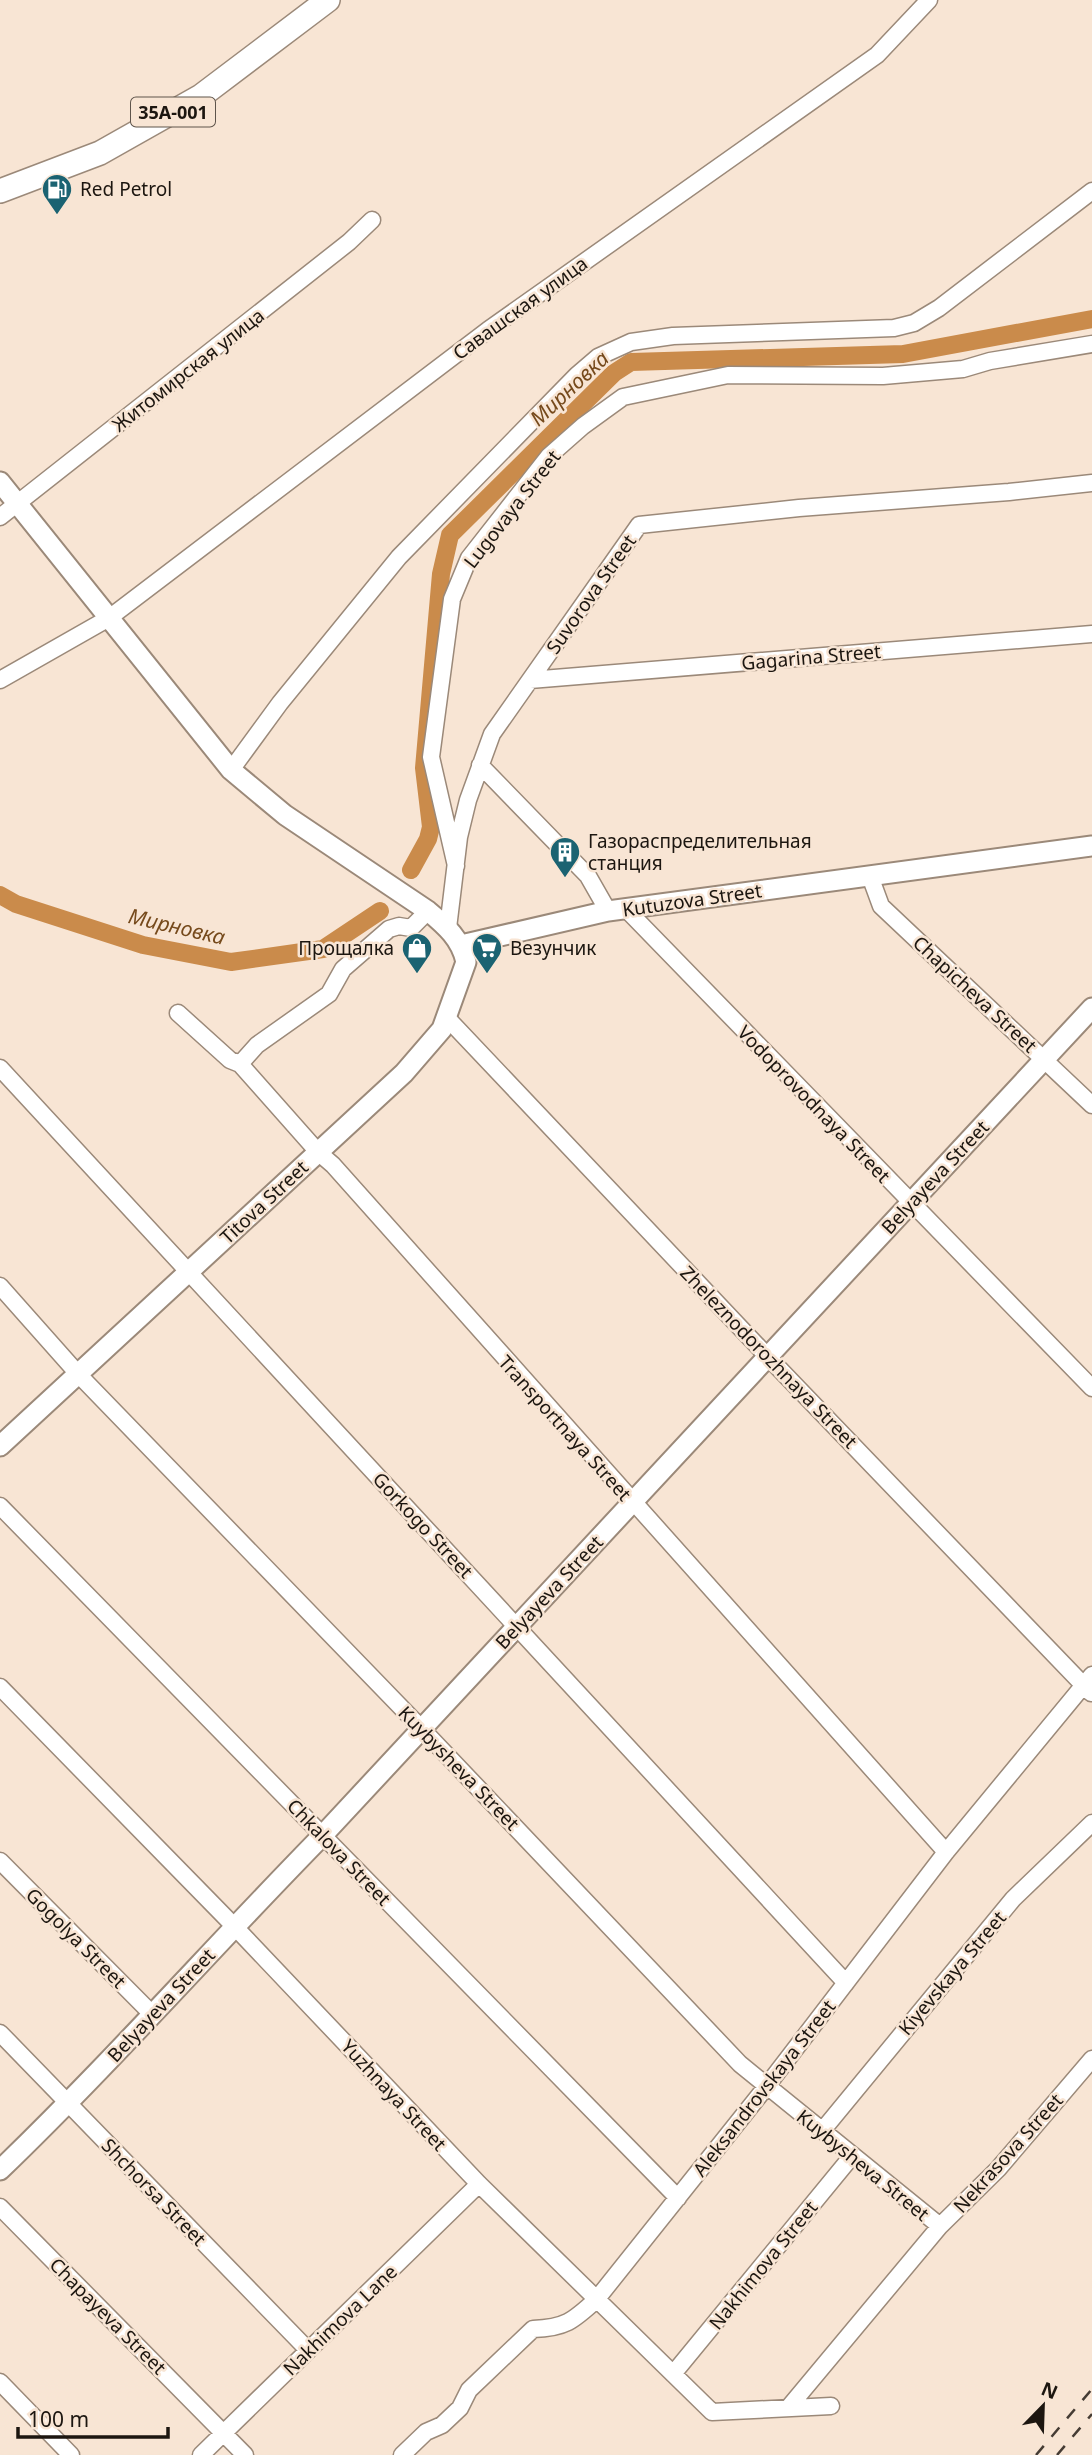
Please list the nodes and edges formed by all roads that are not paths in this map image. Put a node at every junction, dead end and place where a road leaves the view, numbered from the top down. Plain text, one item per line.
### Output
1 (328, 0) edge
2 (929, 0) edge
3 (0, 191) edge
4 (1092, 191) edge
5 (372, 220) dead end
6 (1092, 344) edge
7 (0, 482) edge
8 (1092, 483) edge
9 (18, 504) junction
10 (0, 517) edge
11 (109, 618) junction
12 (1092, 634) edge
13 (0, 680) edge
14 (530, 680) junction
15 (480, 765) junction
16 (231, 770) junction
17 (1092, 846) edge
18 (456, 866) junction
19 (870, 876) junction
20 (617, 910) junction
21 (428, 911) junction
22 (448, 928) junction
23 (461, 945) junction
24 (1092, 1008) edge
25 (178, 1013) dead end
26 (447, 1019) junction
27 (1044, 1059) junction
28 (240, 1064) junction
29 (0, 1068) edge
30 (1092, 1105) edge
31 (318, 1152) junction
32 (911, 1203) junction
33 (188, 1273) junction
34 (0, 1286) edge
35 (768, 1357) junction
36 (79, 1376) junction
37 (1092, 1388) edge
38 (0, 1446) edge
39 (632, 1503) junction
40 (0, 1506) edge
41 (516, 1628) junction
42 (1090, 1685) edge
43 (0, 1687) edge
44 (422, 1729) junction
45 (1092, 1823) edge
46 (323, 1835) junction
47 (946, 1852) junction
48 (0, 1861) edge
49 (234, 1926) junction
50 (846, 1983) junction
51 (153, 2015) junction
52 (0, 2033) edge
53 (1092, 2059) edge
54 (766, 2087) junction
55 (68, 2104) junction
56 (822, 2132) junction
57 (852, 2156) junction
58 (0, 2170) edge
59 (479, 2184) junction
60 (678, 2198) junction
61 (0, 2207) edge
62 (940, 2226) junction
63 (596, 2300) junction
64 (308, 2350) junction
65 (673, 2374) junction
66 (0, 2382) edge
67 (831, 2406) dead end
68 (789, 2407) junction
69 (224, 2433) junction
70 (71, 2455) edge
71 (201, 2455) edge
72 (246, 2455) edge
73 (402, 2455) edge

1 - 3 highway, 35А-001
2 - 11 street, Савашская улица
4 - 16 street
5 - 9 street, Житомирская улица
6 - 18 street, Lugovaya Street
7 - 9 main road
8 - 14 street, Suvorova Street
9 - 10 street, Житомирская улица
9 - 11 main road
11 - 13 street, Савашская улица
11 - 16 main road
12 - 14 street, Gagarina Street
14 - 15 street, Suvorova Street
15 - 18 street, Suvorova Street
15 - 20 street, Vodoprovodnaya Street
16 - 21 main road
17 - 19 main road, Kutuzova Street
18 - 22 street, Suvorova Street
19 - 20 main road, Kutuzova Street
19 - 27 street, Chapicheva Street
20 - 23 main road, Kutuzova Street
20 - 32 street, Vodoprovodnaya Street
21 - 22 main road
21 - 28 street
22 - 23 main road
23 - 26 main road, Titova Street
24 - 27 main road, Belyayeva Street
25 - 28 street, Transportnaya Street
26 - 31 main road, Titova Street
26 - 35 street, Zheleznodorozhnaya Street
27 - 30 street, Chapicheva Street
27 - 32 main road, Belyayeva Street
28 - 31 street, Transportnaya Street
29 - 33 street, Gorkogo Street
31 - 33 main road, Titova Street
31 - 39 street, Transportnaya Street
32 - 35 main road, Belyayeva Street
32 - 37 street, Vodoprovodnaya Street
33 - 36 main road, Titova Street
33 - 41 street, Gorkogo Street
34 - 36 street, Kuybysheva Street
35 - 39 main road, Belyayeva Street
35 - 42 street, Zheleznodorozhnaya Street
36 - 38 main road, Titova Street
36 - 44 street, Kuybysheva Street
39 - 41 main road, Belyayeva Street
39 - 47 street, Transportnaya Street
40 - 46 street, Chkalova Street
41 - 44 main road, Belyayeva Street
41 - 50 street, Gorkogo Street
42 - 47 street, Aleksandrovskaya Street
43 - 49 street, Yuzhnaya Street
44 - 46 main road, Belyayeva Street
44 - 54 street, Kuybysheva Street
45 - 56 street, Kiyevskaya Street
46 - 49 main road, Belyayeva Street
46 - 60 street, Chkalova Street
47 - 50 street, Aleksandrovskaya Street
48 - 51 street, Gogolya Street
49 - 51 main road, Belyayeva Street
49 - 59 street, Yuzhnaya Street
50 - 54 street, Aleksandrovskaya Street
51 - 55 main road, Belyayeva Street
52 - 55 street, Shchorsa Street
53 - 62 street, Nekrasova Street
54 - 56 street, Kuybysheva Street
54 - 60 street, Aleksandrovskaya Street
55 - 58 main road, Belyayeva Street
55 - 64 street, Shchorsa Street
56 - 57 street, Kuybysheva Street
57 - 62 street, Kuybysheva Street
57 - 65 street, Nakhimova Street
59 - 63 street, Yuzhnaya Street
59 - 64 street, Nakhimova Lane
60 - 63 street, Aleksandrovskaya Street
61 - 69 street, Chapayeva Street
62 - 68 street, Nekrasova Street
63 - 65 street, Yuzhnaya Street
63 - 73 street, Aleksandrovskaya Street
64 - 69 street, Nakhimova Lane
65 - 68 street, Yuzhnaya Street
66 - 70 street
67 - 68 street, Yuzhnaya Street
69 - 71 street, Nakhimova Lane
69 - 72 street, Chapayeva Street

